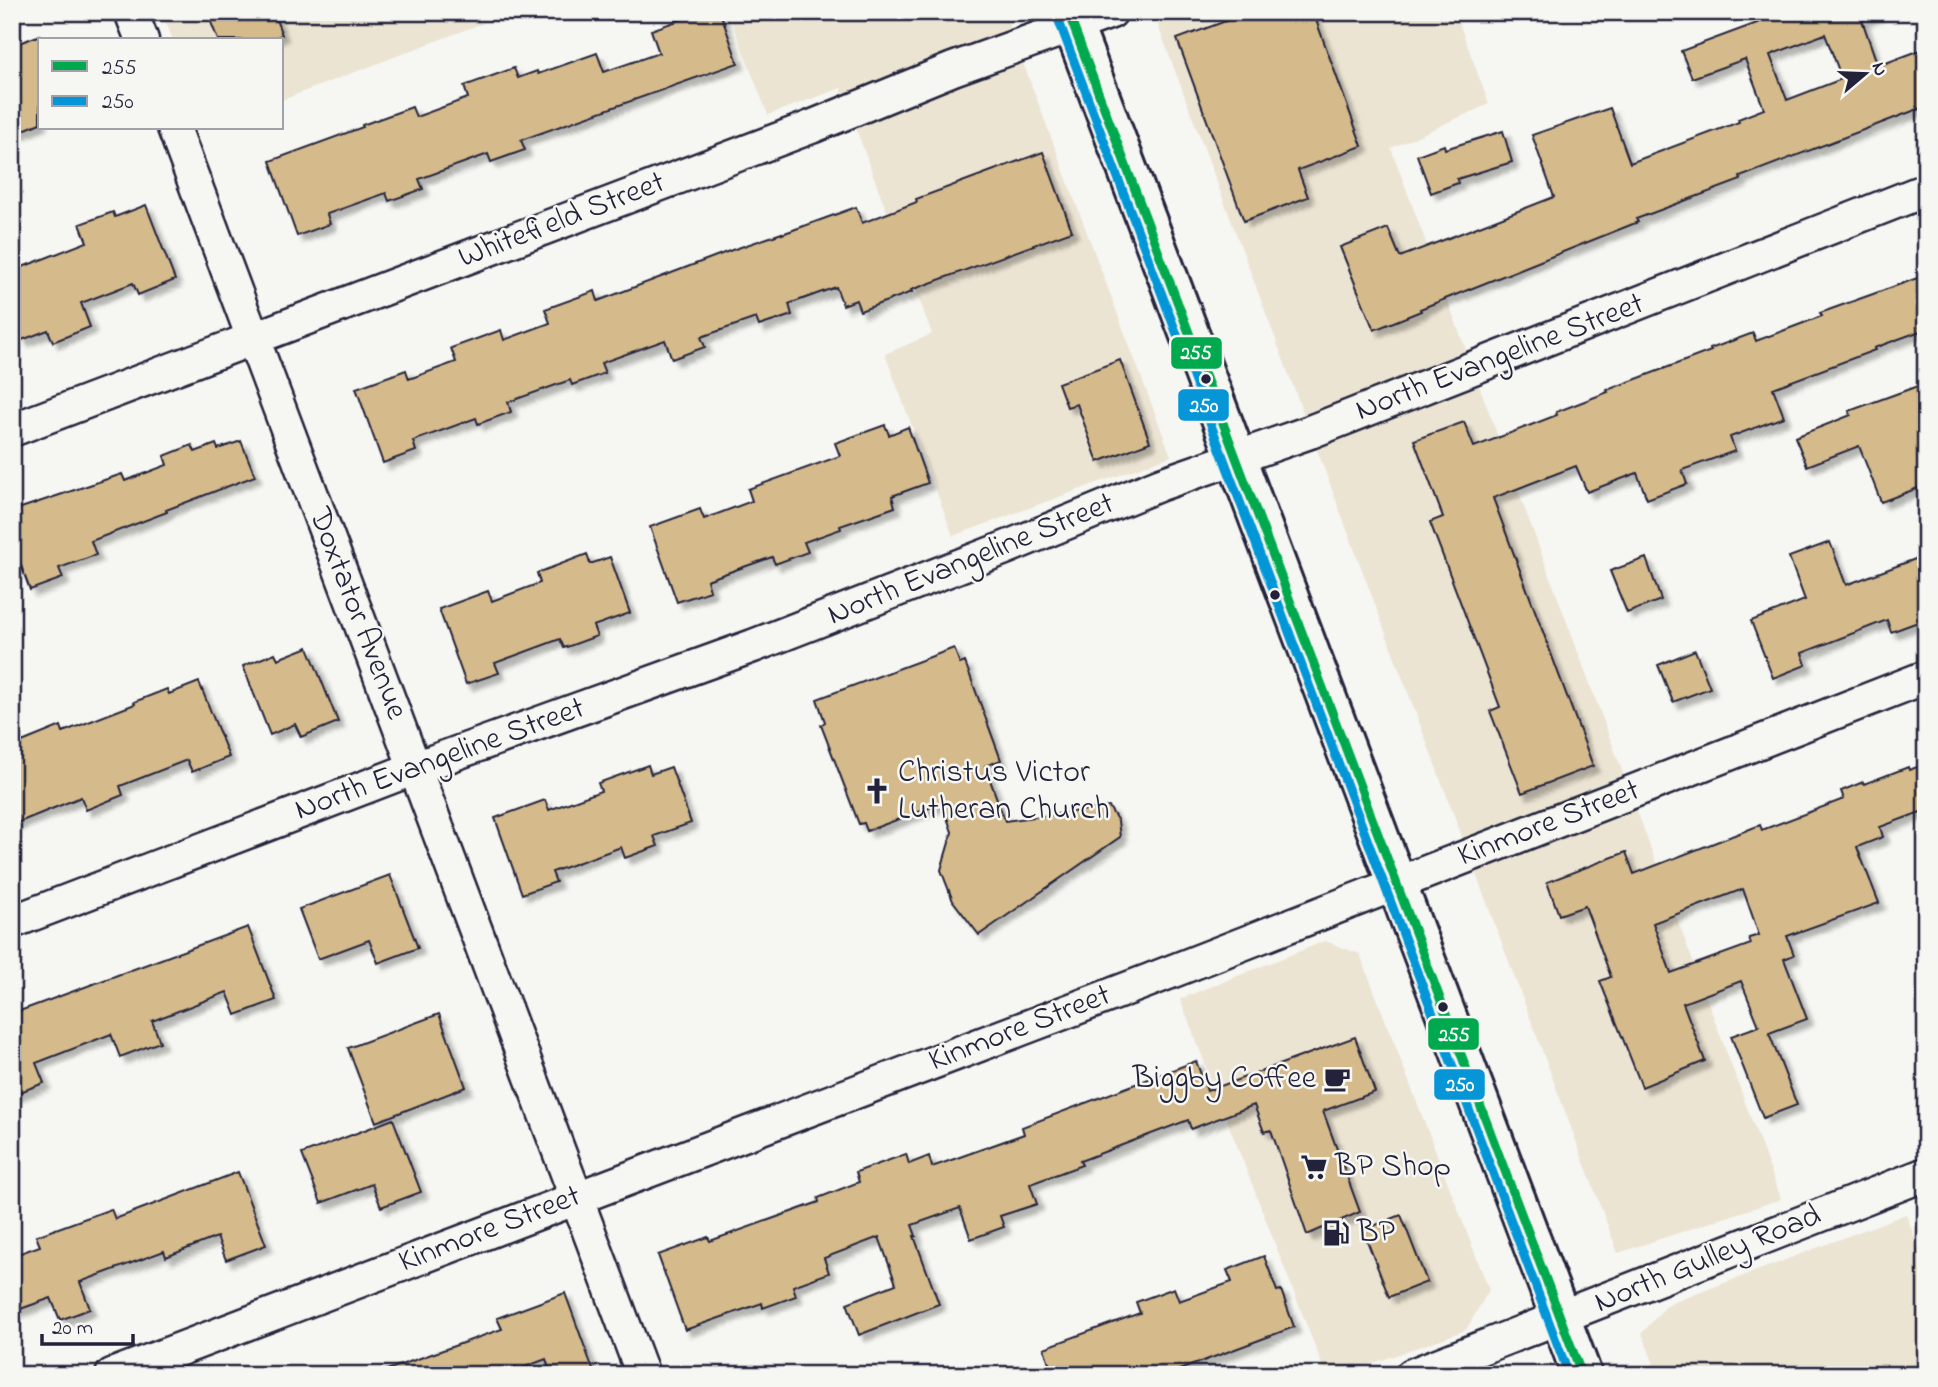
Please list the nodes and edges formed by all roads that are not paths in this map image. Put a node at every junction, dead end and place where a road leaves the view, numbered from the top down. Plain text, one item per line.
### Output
1 (131, 12) edge
2 (1111, 12) edge
3 (1071, 19) edge
4 (141, 38) edge
5 (175, 130) edge
6 (1926, 190) edge
7 (253, 338) junction
8 (12, 430) edge
9 (1237, 458) junction
10 (1926, 677) edge
11 (415, 768) junction
12 (1397, 883) junction
13 (12, 922) edge
14 (1926, 1174) edge
15 (576, 1197) junction
16 (1562, 1318) junction
17 (112, 1375) edge
18 (643, 1375) edge
19 (1412, 1375) edge
20 (1582, 1375) edge

1 - 4 street
2 - 3 street, Whitefield Street
3 - 7 street, Whitefield Street
3 - 9 main road
5 - 7 street, Doxtator Avenue
6 - 9 street, North Evangeline Street
7 - 8 street, Whitefield Street
7 - 11 street, Doxtator Avenue
9 - 11 street, North Evangeline Street
9 - 12 main road
10 - 12 street, Kinmore Street
11 - 13 street, North Evangeline Street
11 - 15 street, Doxtator Avenue
12 - 15 street, Kinmore Street
12 - 16 main road
14 - 16 street, North Gulley Road
15 - 17 street, Kinmore Street
15 - 18 street, Doxtator Avenue
16 - 19 street, North Gulley Road
16 - 20 main road

